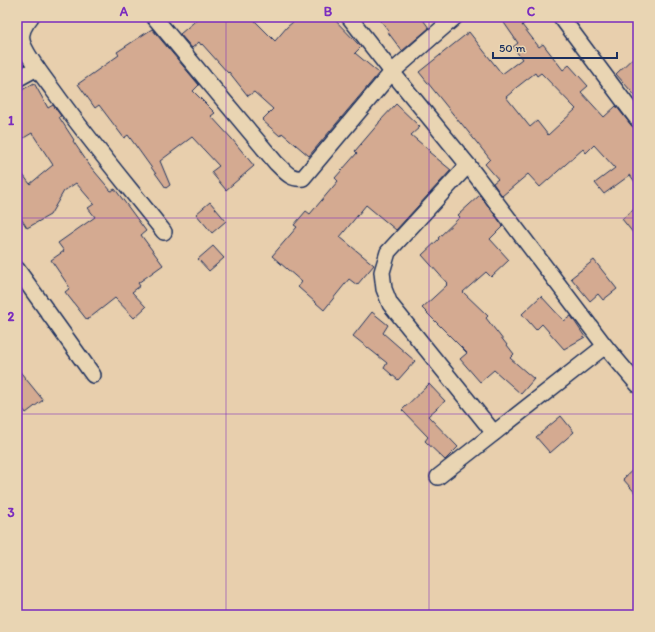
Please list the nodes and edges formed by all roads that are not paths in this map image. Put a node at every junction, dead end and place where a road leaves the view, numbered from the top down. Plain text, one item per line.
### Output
1 (31, 17) edge
2 (154, 17) edge
3 (349, 17) edge
4 (455, 17) edge
5 (561, 17) edge
6 (37, 68) junction
7 (392, 72) junction
8 (17, 79) edge
9 (638, 120) edge
10 (468, 165) junction
11 (164, 232) dead end
12 (17, 269) edge
13 (605, 346) junction
14 (93, 375) dead end
15 (638, 385) edge
16 (494, 433) junction
17 (438, 477) dead end

1 - 6 street
2 - 7 street
3 - 7 street
4 - 7 street
5 - 9 street
6 - 8 street
6 - 11 street
7 - 10 street
10 - 13 street
10 - 16 street
12 - 14 street
13 - 15 street
13 - 16 street
16 - 17 street

